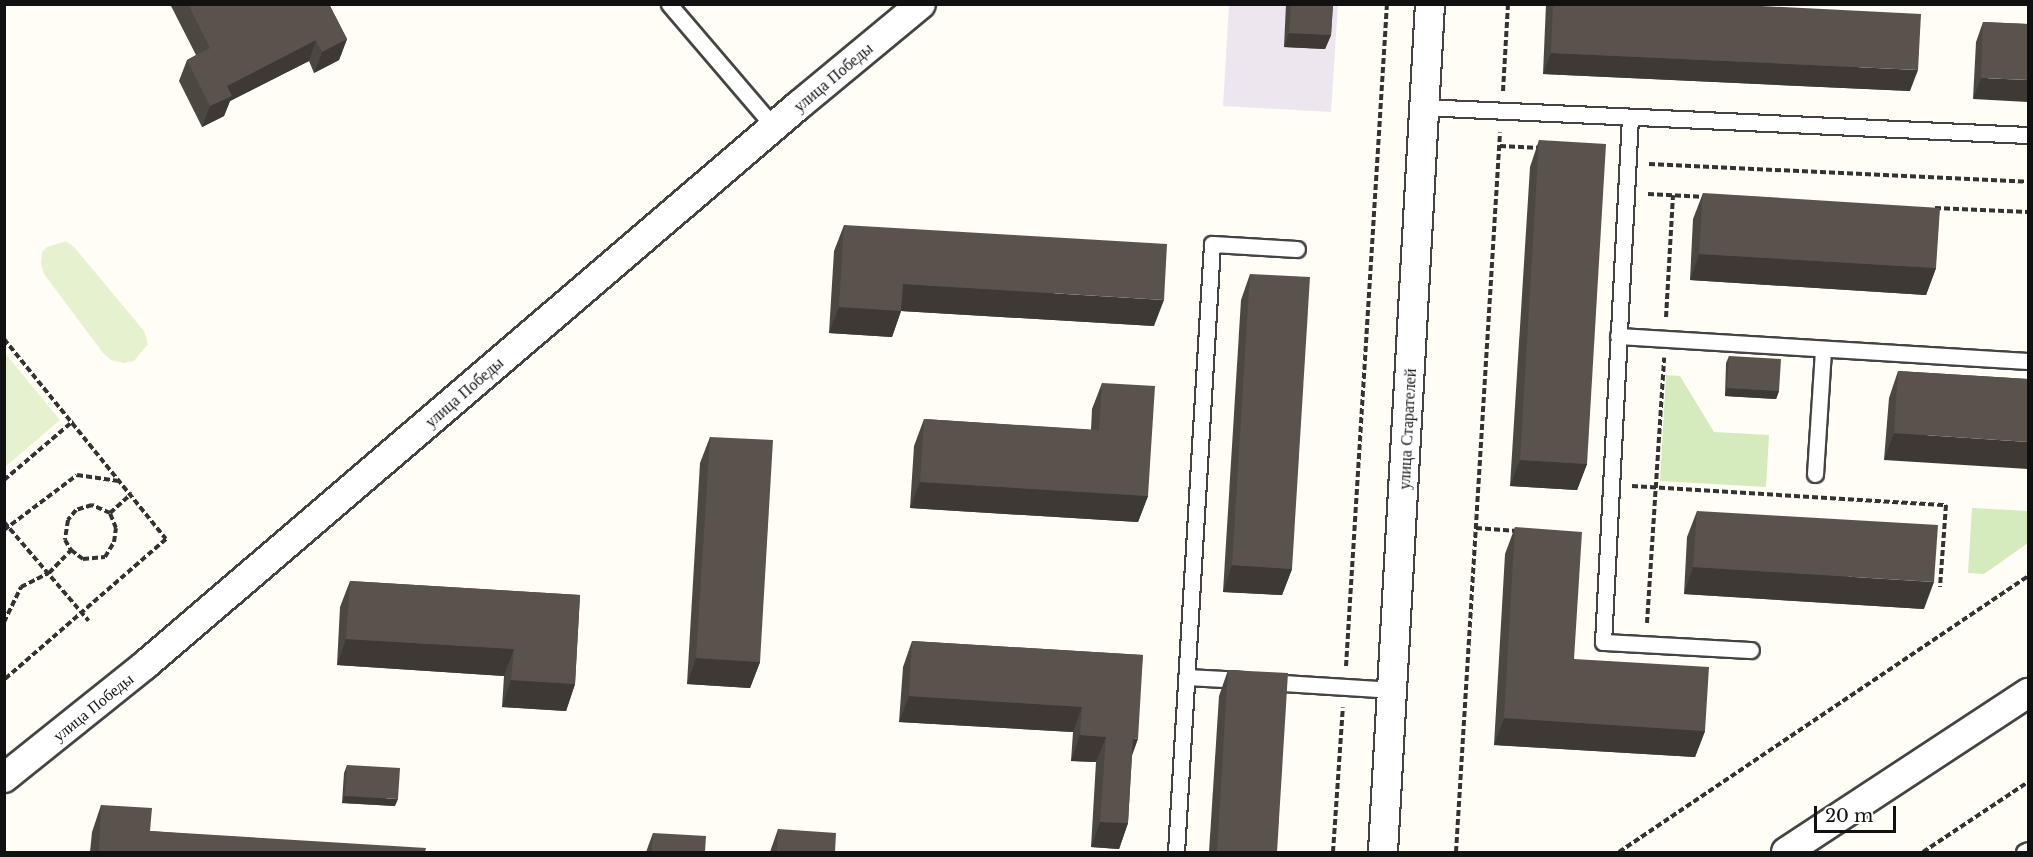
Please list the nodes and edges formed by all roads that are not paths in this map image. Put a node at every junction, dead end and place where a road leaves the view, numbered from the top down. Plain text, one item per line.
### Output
1 (669, 4) edge
2 (921, 4) edge
3 (1430, 4) edge
4 (1422, 107) junction
5 (1630, 117) junction
6 (774, 127) junction
7 (2028, 135) edge
8 (1298, 249) dead end
9 (1618, 336) junction
10 (1823, 349) junction
11 (2028, 361) edge
12 (1815, 474) dead end
13 (1751, 650) dead end
14 (1186, 677) junction
15 (1394, 690) junction
16 (2028, 693) edge
17 (4, 778) edge
18 (2028, 850) edge
19 (1176, 852) edge
20 (1383, 852) edge
21 (1786, 852) edge
22 (2024, 852) edge

1 - 6 lane
2 - 6 street, улица Победы
3 - 4 street, улица Старателей
4 - 5 lane
4 - 15 street, улица Старателей
5 - 7 lane
5 - 9 lane
6 - 17 street, улица Победы
8 - 14 lane
9 - 10 lane
9 - 13 lane
10 - 11 lane
10 - 12 lane
14 - 15 lane
14 - 19 lane
15 - 20 street, улица Старателей
16 - 21 street
18 - 22 lane

